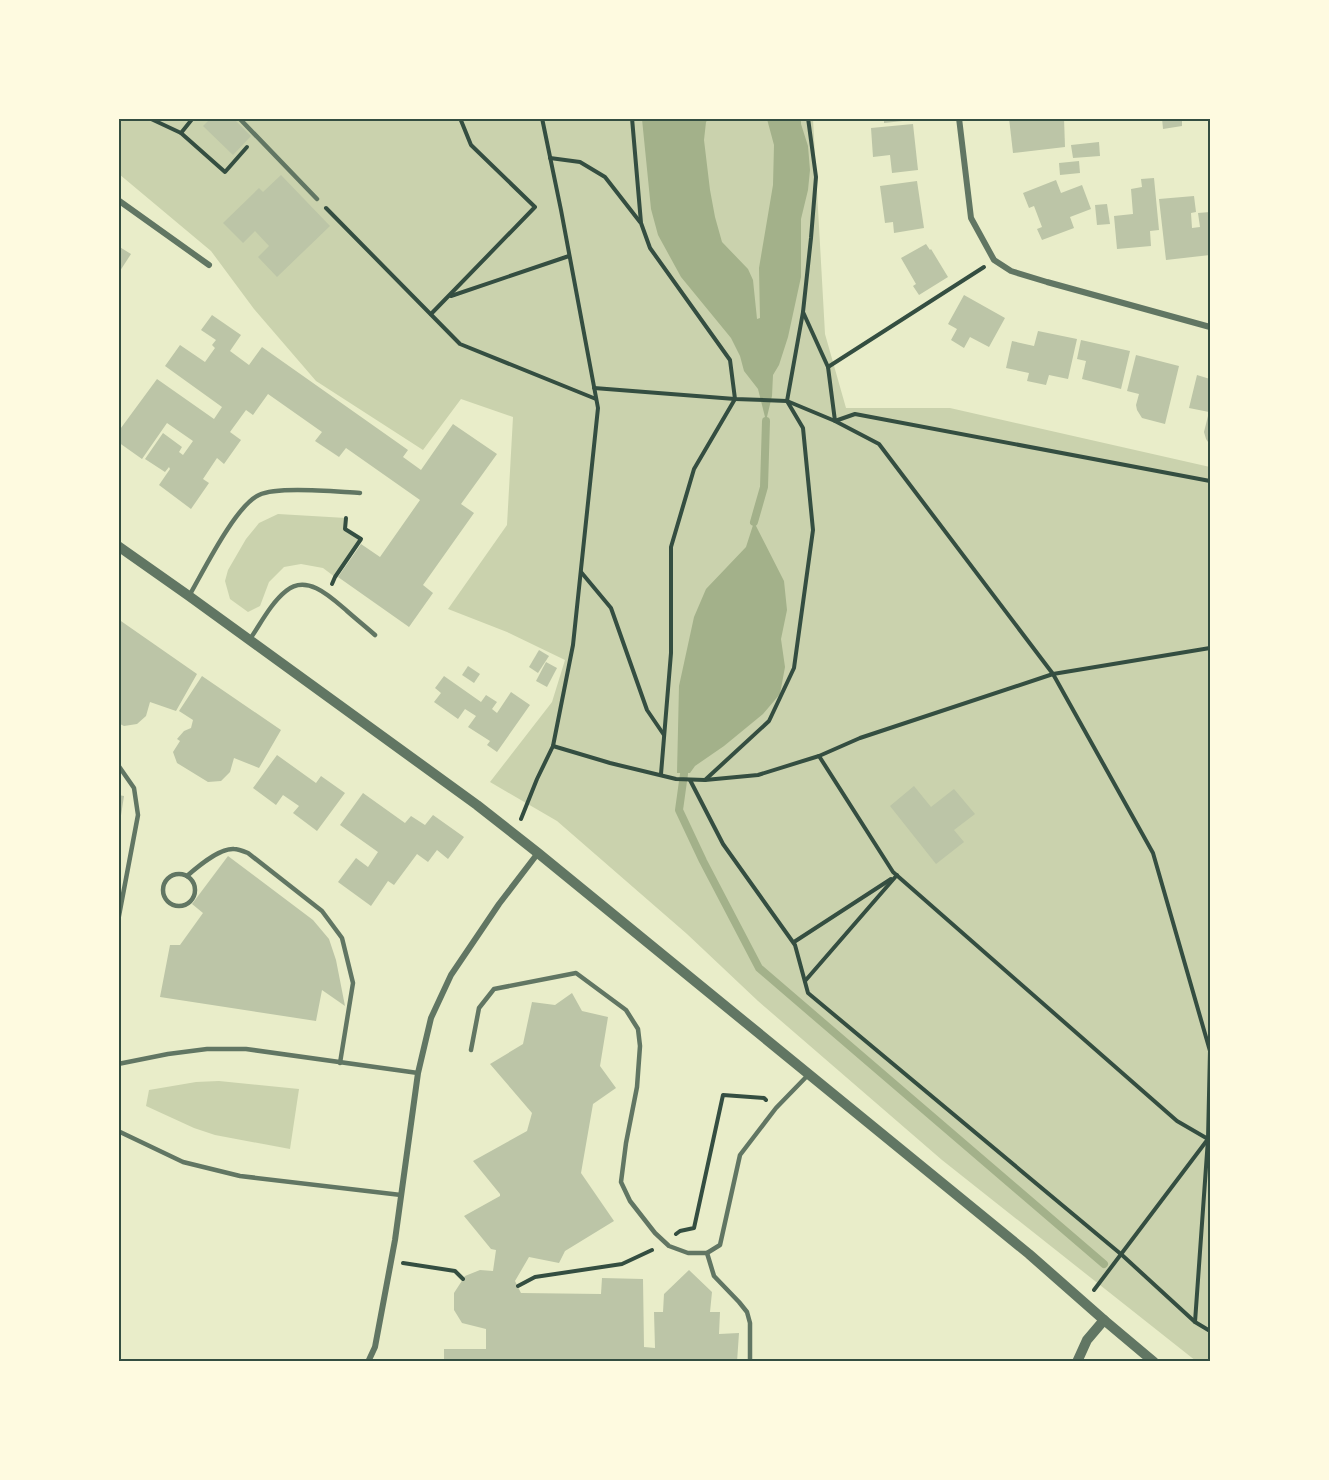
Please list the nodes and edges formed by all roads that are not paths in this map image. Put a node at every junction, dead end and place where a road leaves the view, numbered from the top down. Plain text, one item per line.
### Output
1 (239, 118) edge
2 (959, 118) edge
3 (317, 198) road end
4 (118, 200) edge
5 (209, 265) dead end
6 (1210, 327) edge
7 (360, 493) dead end
8 (118, 546) edge
9 (189, 596) junction
10 (375, 635) dead end
11 (249, 640) junction
12 (118, 765) edge
13 (538, 853) junction
14 (187, 876) junction
15 (118, 921) edge
16 (471, 1050) dead end
17 (340, 1063) junction
18 (118, 1064) edge
19 (418, 1073) junction
20 (809, 1074) junction
21 (118, 1131) edge
22 (401, 1195) junction
23 (707, 1253) junction
24 (1104, 1320) junction
25 (368, 1362) edge
26 (750, 1362) edge
27 (1077, 1362) edge
28 (1154, 1362) edge

1 - 3 lane
2 - 6 street
4 - 5 street
7 - 9 lane
8 - 9 street
9 - 11 street
10 - 11 lane
11 - 13 street
12 - 15 lane
13 - 19 street
13 - 20 street
14 - 14 lane
14 - 17 lane
16 - 23 lane
17 - 18 lane
17 - 19 lane
19 - 22 street
20 - 23 lane
20 - 24 street
21 - 22 lane
22 - 25 street
23 - 26 lane
24 - 27 street
24 - 28 street

